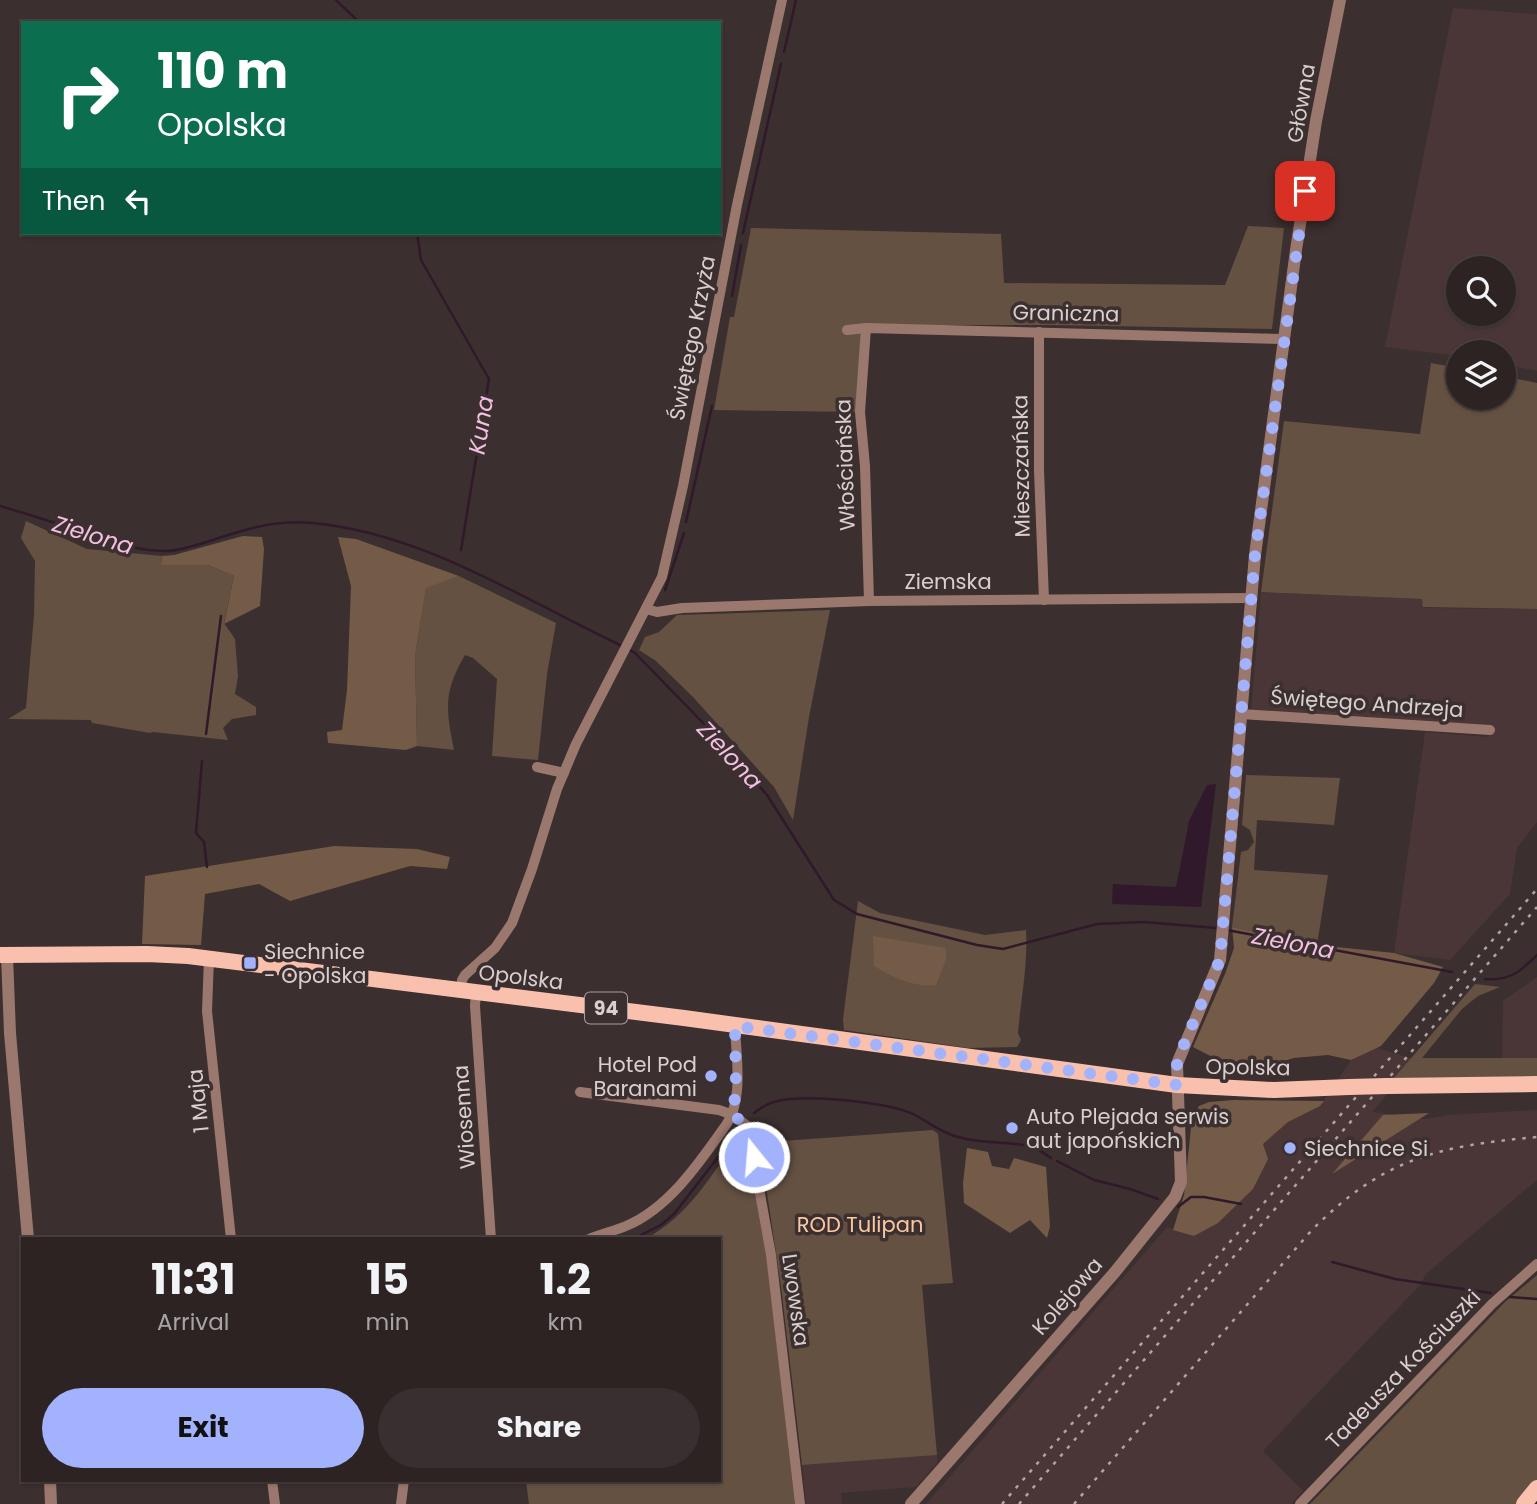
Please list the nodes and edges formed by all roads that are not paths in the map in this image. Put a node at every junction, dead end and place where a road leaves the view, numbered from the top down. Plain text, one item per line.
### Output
1 (782, 0) edge
2 (1339, 0) edge
3 (866, 328) junction
4 (847, 330) dead end
5 (1039, 332) junction
6 (1284, 339) junction
7 (1251, 598) junction
8 (1044, 600) junction
9 (869, 601) junction
10 (646, 609) junction
11 (1241, 713) junction
12 (1490, 730) dead end
13 (537, 767) dead end
14 (564, 773) junction
15 (3, 956) edge
16 (209, 958) junction
17 (469, 991) junction
18 (735, 1026) junction
19 (1537, 1084) edge
20 (1177, 1085) junction
21 (580, 1092) dead end
22 (733, 1115) junction
23 (28, 1237) edge
24 (231, 1237) edge
25 (491, 1237) edge
26 (595, 1237) edge
27 (1537, 1264) edge
28 (50, 1482) edge
29 (272, 1482) edge
30 (404, 1482) edge
31 (1537, 1488) edge
32 (51, 1504) edge
33 (275, 1504) edge
34 (401, 1504) edge
35 (800, 1504) edge
36 (911, 1504) edge
37 (1300, 1504) edge
38 (1524, 1504) edge

1 - 10 street, Świętego Krzyża
2 - 6 street, Główna
3 - 4 street, Graniczna
3 - 5 street, Graniczna
3 - 9 street, Włościańska
5 - 6 street, Graniczna
5 - 8 street, Mieszczańska
6 - 7 street, Główna
7 - 8 street, Ziemska
7 - 11 street, Główna
8 - 9 street, Ziemska
9 - 10 street, Ziemska
10 - 14 street, Świętego Krzyża
11 - 12 street, Świętego Andrzeja
11 - 20 street, Kolejowa
13 - 14 street
14 - 17 street
15 - 16 main road, Opolska / 94
15 - 23 street
16 - 17 main road, Opolska / 94
16 - 24 street, 1 Maja
17 - 18 main road, Opolska / 94
17 - 25 street, Wiosenna
18 - 20 main road, Opolska / 94
18 - 22 street
19 - 20 main road, Opolska / 94, bridge
20 - 36 street, Kolejowa
21 - 22 street
22 - 26 street
22 - 35 street, Lwowska
27 - 37 street, Tadeusza Kościuszki
28 - 32 street
29 - 33 street
30 - 34 street
31 - 38 main road

